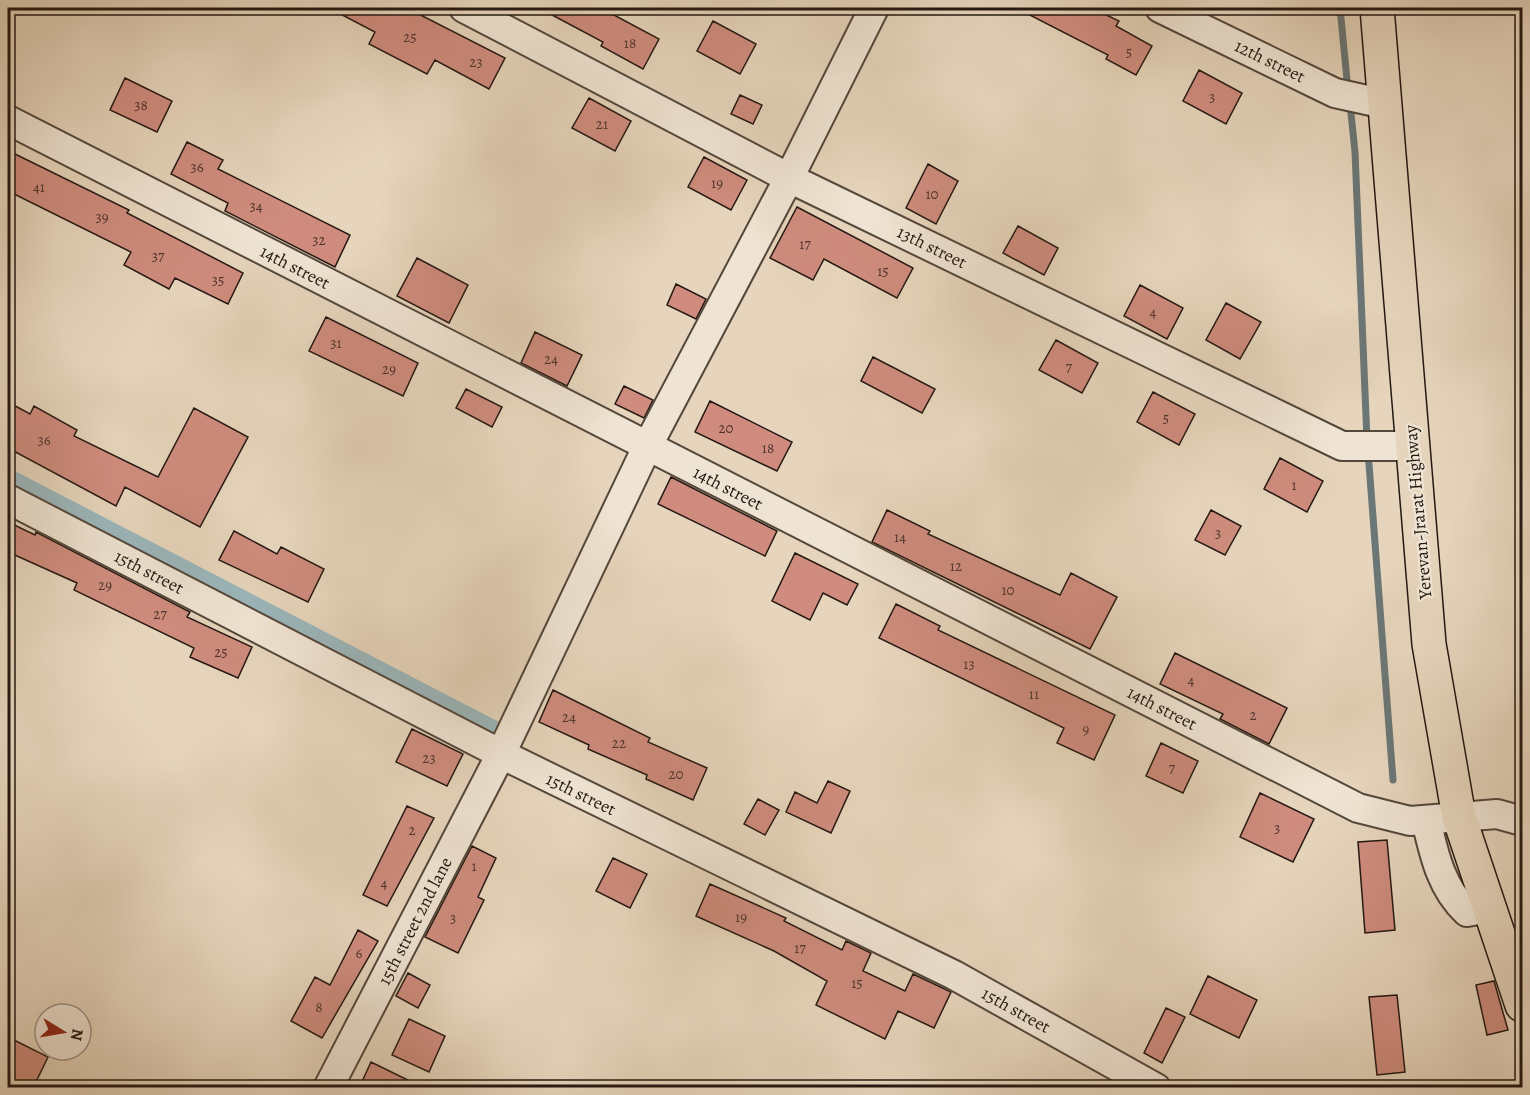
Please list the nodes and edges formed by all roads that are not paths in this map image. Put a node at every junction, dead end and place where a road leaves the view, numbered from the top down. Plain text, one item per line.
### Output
1 (464, 8) edge
2 (874, 8) edge
3 (1160, 8) edge
4 (1377, 8) edge
5 (1378, 102) junction
6 (8, 120) edge
7 (789, 178) junction
8 (1412, 446) junction
9 (647, 447) junction
10 (8, 499) edge
11 (501, 754) junction
12 (1459, 817) junction
13 (1426, 820) junction
14 (1522, 821) edge
15 (1489, 908) junction
16 (1522, 999) edge
17 (328, 1088) edge
18 (1156, 1088) edge

1 - 7 street, 13th street
2 - 7 street, 15th street 2nd lane
3 - 5 street, 12th street
4 - 5 main road, Yerevan-Jrarat Highway
5 - 8 main road, Yerevan-Jrarat Highway
6 - 9 street, 14th street
7 - 8 street, 13th street
7 - 9 street, 15th street 2nd lane
8 - 12 main road, Yerevan-Jrarat Highway
9 - 11 street, 15th street 2nd lane
9 - 13 street, 14th street
10 - 11 street, 15th street
11 - 17 street, 15th street 2nd lane
11 - 18 street, 15th street
12 - 13 street, 14th street
12 - 14 street, 14th street
12 - 15 main road, Yerevan-Jrarat Highway
13 - 15 street
15 - 16 main road, Yerevan-Jrarat Highway

